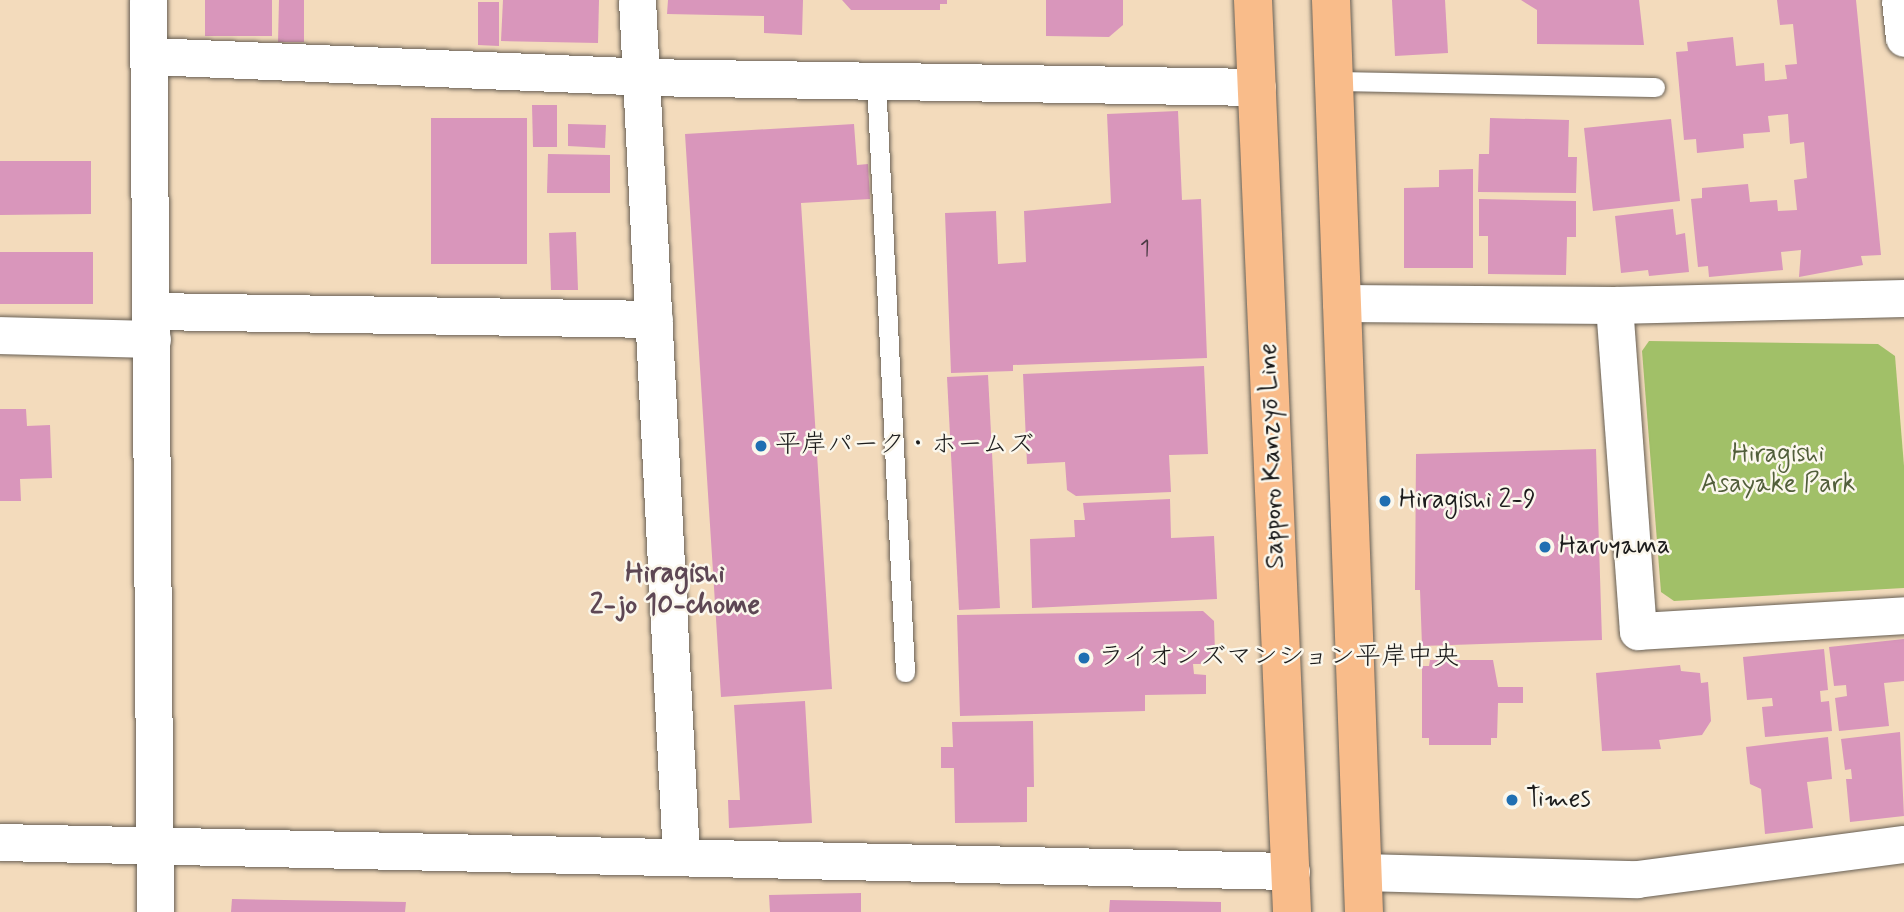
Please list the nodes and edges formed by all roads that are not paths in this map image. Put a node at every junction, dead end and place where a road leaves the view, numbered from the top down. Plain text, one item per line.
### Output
1 (148, 0) edge
2 (637, 0) edge
3 (1253, 0) edge
4 (1331, 0) edge
5 (1900, 0) edge
6 (1904, 38) edge
7 (150, 56) junction
8 (642, 77) junction
9 (876, 81) junction
10 (1334, 81) junction
11 (1257, 87) junction
12 (1655, 87) dead end
13 (1904, 298) edge
14 (1341, 303) junction
15 (1614, 305) junction
16 (654, 319) junction
17 (152, 325) junction
18 (0, 335) edge
19 (1904, 615) edge
20 (905, 672) dead end
21 (0, 842) edge
22 (154, 844) junction
23 (1904, 844) edge
24 (681, 858) junction
25 (1291, 871) junction
26 (1362, 872) junction
27 (155, 912) edge
28 (1292, 912) edge
29 (1364, 912) edge

1 - 7 street
2 - 8 street
3 - 11 main road, Sapporo Kanzyō Line
4 - 10 main road
5 - 6 street
7 - 8 street
7 - 17 street
8 - 9 street
8 - 16 street
9 - 11 street
9 - 20 lane
10 - 12 lane
10 - 14 main road
11 - 25 main road, Sapporo Kanzyō Line
13 - 15 street
14 - 15 street
14 - 26 main road
15 - 19 street
16 - 17 street
16 - 24 street
17 - 18 street
17 - 22 street
21 - 22 street
22 - 24 street
22 - 27 street
23 - 26 street
24 - 25 street
25 - 28 main road, Sapporo Kanzyō Line
26 - 29 main road

